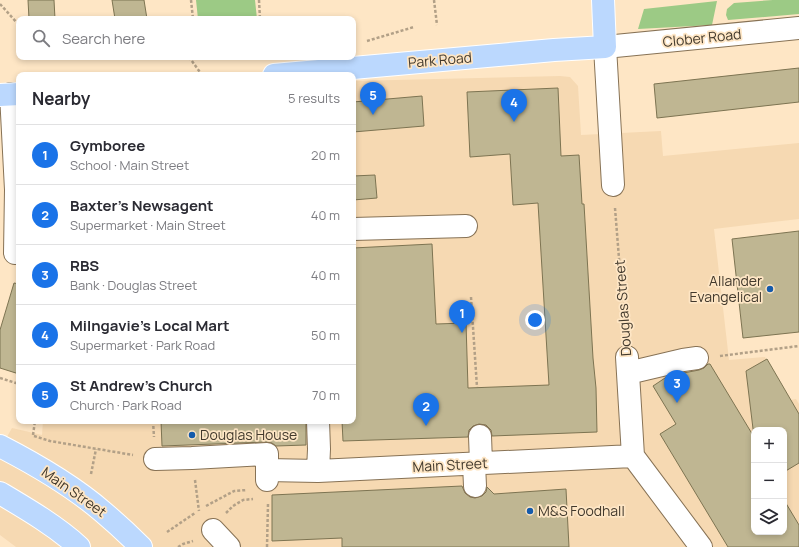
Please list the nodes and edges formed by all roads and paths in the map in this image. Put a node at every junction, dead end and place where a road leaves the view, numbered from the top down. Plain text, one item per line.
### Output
1 (192, 0) edge
2 (259, 0) edge
3 (434, 0) edge
4 (603, 0) edge
5 (0, 4) edge
6 (193, 16) edge
7 (260, 16) edge
8 (16, 22) edge
9 (436, 25) dead end
10 (414, 27) dead end
11 (799, 28) edge
12 (361, 43) dead end
13 (606, 47) junction
14 (191, 60) edge
15 (200, 72) edge
16 (324, 72) edge
17 (10, 94) edge
18 (613, 185) joint
19 (16, 190) edge
20 (16, 190) edge
21 (466, 226) dead end
22 (356, 229) edge
23 (16, 253) edge
24 (471, 297) dead end
25 (799, 346) edge
26 (697, 358) joint
27 (627, 365) junction
28 (0, 378) edge
29 (16, 383) edge
30 (477, 387) dead end
31 (35, 424) edge
32 (318, 424) edge
33 (26, 433) dead end
34 (33, 435) junction
35 (480, 436) dead end
36 (0, 446) edge
37 (633, 456) junction
38 (192, 458) junction
39 (155, 459) joint
40 (478, 464) junction
41 (318, 471) junction
42 (267, 483) junction
43 (475, 486) dead end
44 (247, 490) dead end
45 (0, 493) edge
46 (199, 511) junction
47 (213, 530) dead end
48 (167, 532) dead end
49 (80, 547) edge
50 (141, 547) edge
51 (229, 547) edge
52 (267, 547) edge
53 (701, 547) edge

1 - 6 path
2 - 7 path
3 - 9 path
4 - 13 main road
5 - 8 path
10 - 12 path
11 - 13 street, Clober Road
13 - 16 main road, Park Road
13 - 18 street
14 - 15 path
17 - 19 street
18 - 27 path, Douglas Street
20 - 23 street
21 - 22 street
24 - 30 path
25 - 26 path
26 - 27 street
27 - 37 street, Douglas Street
28 - 29 path
31 - 34 path
32 - 41 street
33 - 34 path
34 - 39 path
35 - 40 street
36 - 50 main road, Main Street
37 - 40 street, Main Street
37 - 53 street
38 - 39 street
38 - 42 street
38 - 46 path
40 - 41 street, Main Street
40 - 43 street
41 - 42 street, Main Street
42 - 52 path
44 - 46 path
45 - 49 main road
46 - 48 path
47 - 51 street

